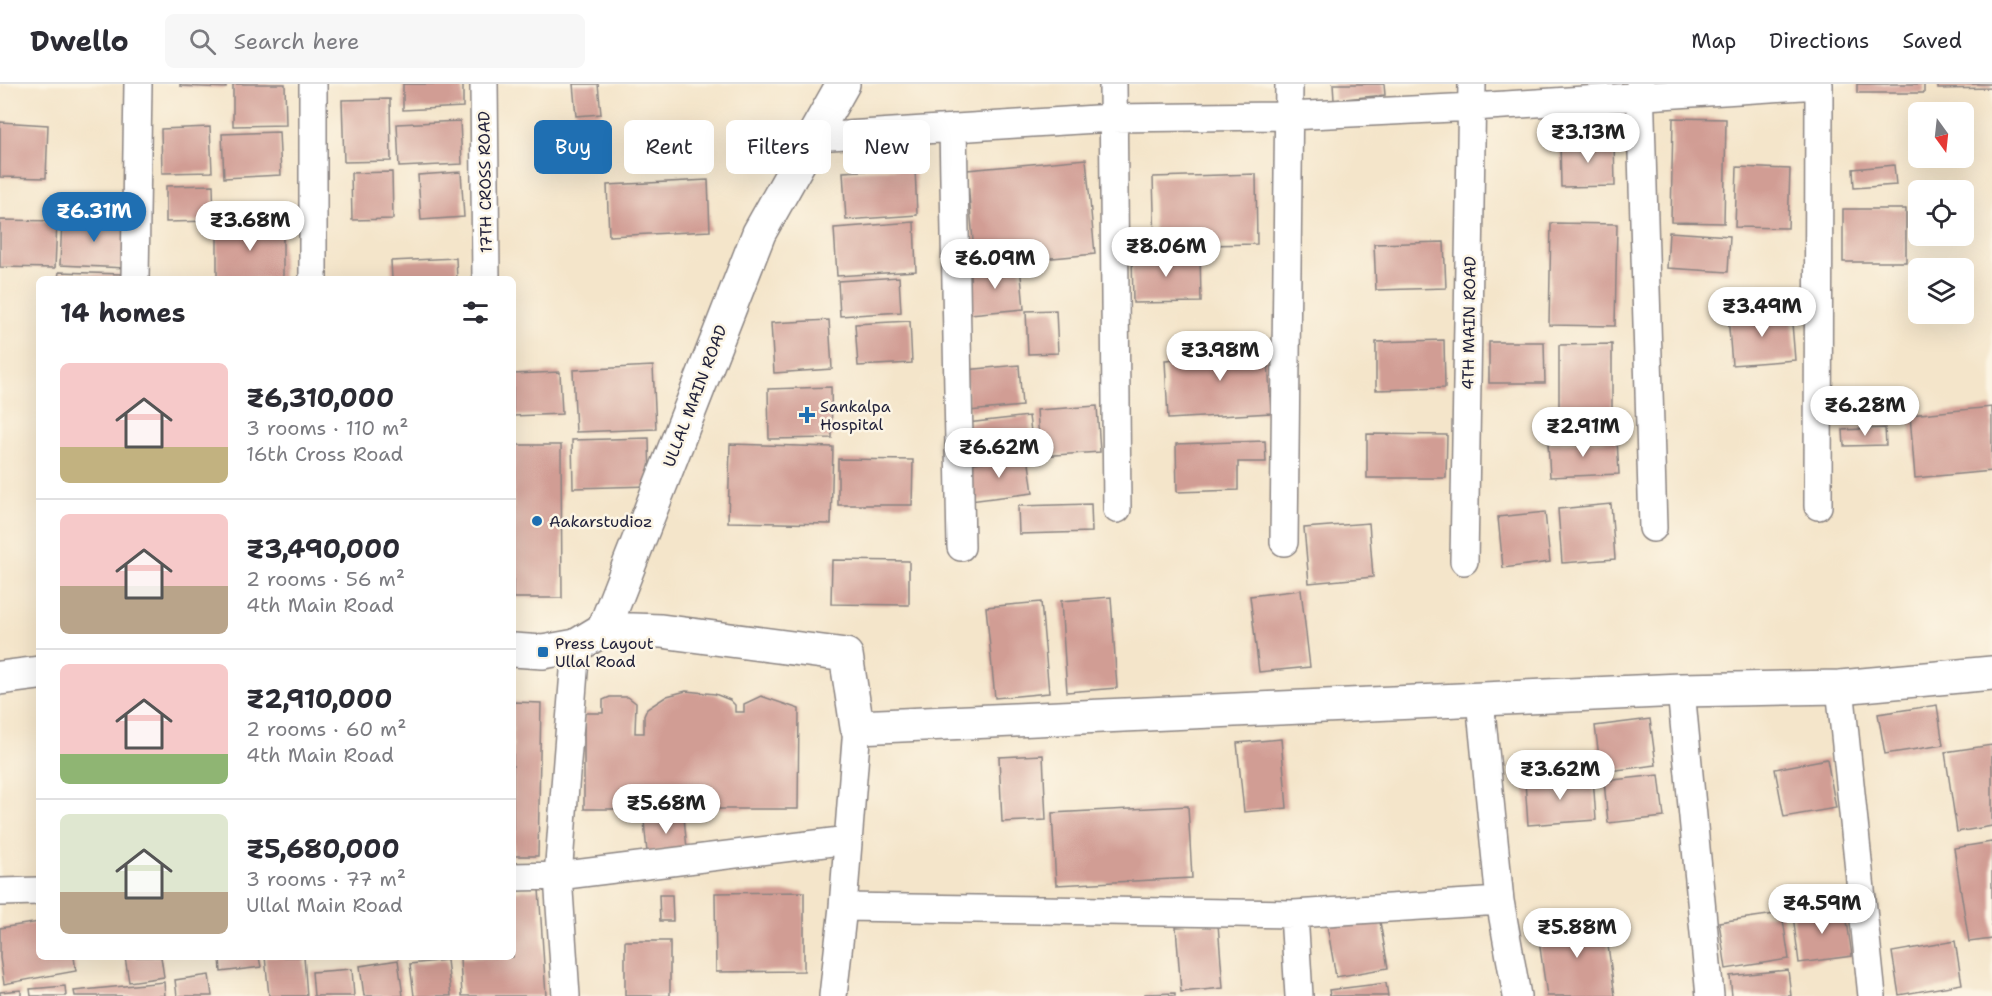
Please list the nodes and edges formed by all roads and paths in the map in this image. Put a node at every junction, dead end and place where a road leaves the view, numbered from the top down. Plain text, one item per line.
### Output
1 (138, 84) edge
2 (313, 84) edge
3 (484, 84) edge
4 (843, 84) edge
5 (1113, 84) edge
6 (1289, 84) edge
7 (1819, 84) edge
8 (1640, 91) edge
9 (1473, 96) edge
10 (1289, 116) junction
11 (1112, 118) junction
12 (824, 120) edge
13 (953, 128) junction
14 (831, 136) edge
15 (793, 174) edge
16 (135, 276) edge
17 (313, 276) edge
18 (486, 276) edge
19 (1818, 506) dead end
20 (1117, 509) dead end
21 (1653, 528) dead end
22 (1284, 542) dead end
23 (961, 547) dead end
24 (1464, 561) dead end
25 (604, 629) junction
26 (576, 646) junction
27 (516, 650) edge
28 (36, 673) edge
29 (1992, 673) edge
30 (0, 678) edge
31 (1840, 687) junction
32 (1681, 690) junction
33 (1480, 700) junction
34 (857, 727) junction
35 (848, 840) junction
36 (558, 876) junction
37 (516, 877) edge
38 (36, 891) edge
39 (0, 892) edge
40 (1500, 901) junction
41 (843, 907) junction
42 (1294, 914) junction
43 (566, 996) edge
44 (833, 996) edge
45 (1299, 996) edge
46 (1516, 996) edge
47 (1710, 996) edge
48 (1872, 996) edge

1 - 16 street
2 - 17 street
3 - 18 street, 17TH CROSS ROAD
4 - 12 street, ULLAL MAIN ROAD
5 - 11 street
6 - 10 street
7 - 8 street
7 - 19 street
8 - 9 street
8 - 21 street
9 - 10 street
9 - 24 street, 4TH MAIN ROAD
10 - 11 street
10 - 22 street
11 - 13 street
11 - 20 street
13 - 14 street
13 - 23 street
15 - 25 street, ULLAL MAIN ROAD
25 - 26 street
25 - 34 street
26 - 27 street
26 - 36 street
28 - 30 street
29 - 31 street
31 - 32 street
31 - 48 street
32 - 33 street
32 - 47 street
33 - 34 street
33 - 40 street
34 - 35 street
35 - 36 street
35 - 41 street
36 - 37 street
36 - 43 street
38 - 39 street
40 - 42 street
40 - 46 street
41 - 42 street
41 - 44 street
42 - 45 street

